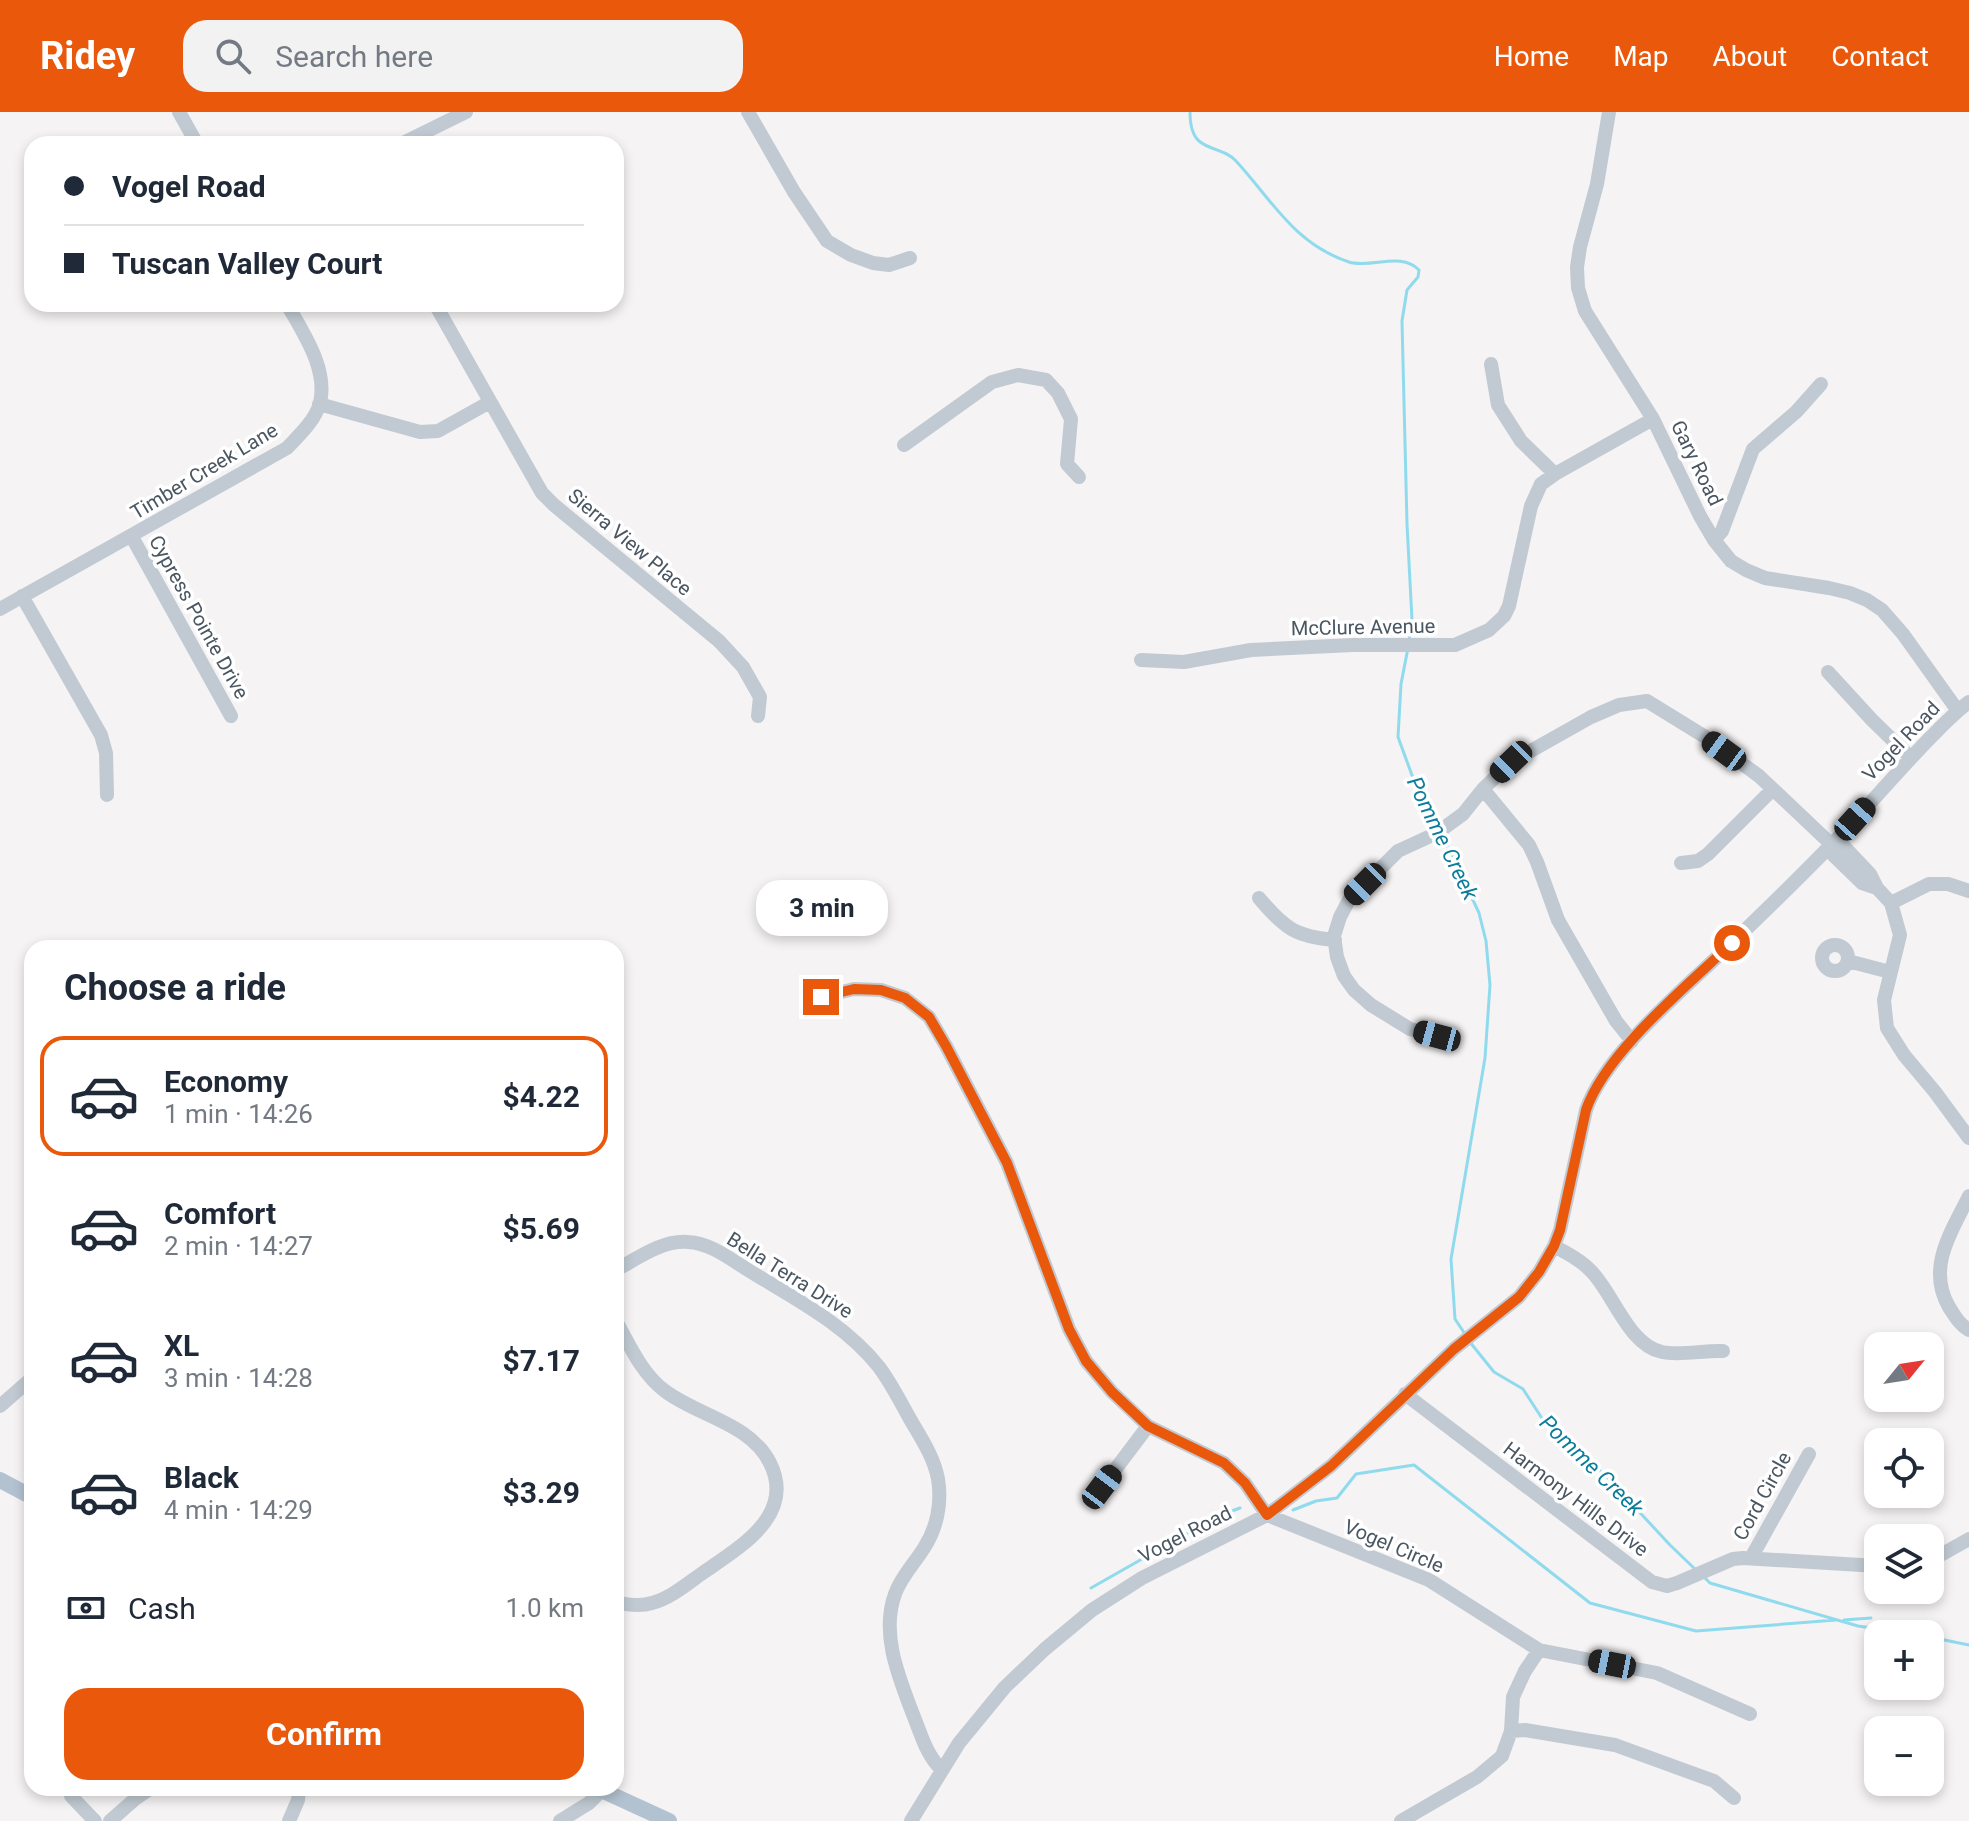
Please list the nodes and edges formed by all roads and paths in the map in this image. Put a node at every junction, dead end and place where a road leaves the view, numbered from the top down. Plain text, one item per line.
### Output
1 (179, 112) edge
2 (466, 112) edge
3 (748, 112) edge
4 (1609, 112) edge
5 (192, 136) edge
6 (417, 136) edge
7 (910, 258) dead end
8 (291, 312) edge
9 (439, 312) edge
10 (1491, 364) dead end
11 (1821, 384) dead end
12 (490, 402) junction
13 (319, 404) junction
14 (1653, 419) junction
15 (904, 445) dead end
16 (1555, 474) junction
17 (1079, 477) dead end
18 (132, 537) junction
19 (1714, 540) junction
20 (22, 596) junction
21 (0, 609) edge
22 (1141, 660) dead end
23 (1828, 672) dead end
24 (1963, 706) edge
25 (231, 716) dead end
26 (758, 716) dead end
27 (1911, 758) junction
28 (1483, 789) junction
29 (1773, 789) junction
30 (107, 795) dead end
31 (1832, 844) junction
32 (1681, 863) dead end
33 (1969, 891) edge
34 (1259, 898) dead end
35 (1891, 903) junction
36 (1335, 940) junction
37 (1848, 961) dead end
38 (1890, 972) junction
39 (821, 997) dead end
40 (1437, 1036) dead end
41 (1632, 1041) junction
42 (1969, 1138) edge
43 (1969, 1196) edge
44 (1554, 1246) junction
45 (624, 1266) edge
46 (1969, 1330) edge
47 (624, 1335) edge
48 (1723, 1351) dead end
49 (24, 1385) edge
50 (1405, 1394) junction
51 (0, 1406) edge
52 (1148, 1426) junction
53 (1809, 1454) dead end
54 (0, 1480) edge
55 (1102, 1487) dead end
56 (24, 1493) edge
57 (1267, 1515) junction
58 (1969, 1539) edge
59 (1944, 1553) edge
60 (1751, 1558) junction
61 (1864, 1565) edge
62 (624, 1604) edge
63 (1539, 1650) junction
64 (1750, 1714) dead end
65 (1511, 1731) junction
66 (942, 1770) junction
67 (71, 1796) dead end
68 (139, 1796) edge
69 (298, 1796) edge
70 (594, 1796) edge
71 (614, 1796) edge
72 (1734, 1798) dead end
73 (95, 1821) edge
74 (110, 1821) edge
75 (289, 1821) edge
76 (560, 1821) edge
77 (669, 1821) edge
78 (911, 1821) edge
79 (1401, 1821) edge

1 - 5 street
2 - 6 street
3 - 7 street
4 - 14 street, Gary Road
8 - 13 street
9 - 12 street, Sierra View Place
10 - 16 street
11 - 19 street
12 - 13 street
12 - 26 street, Sierra View Place
13 - 18 street, Timber Creek Lane
14 - 16 street, McClure Avenue
14 - 19 street, Gary Road
15 - 17 street
16 - 22 street, McClure Avenue
18 - 20 street, Timber Creek Lane
18 - 25 street, Cypress Pointe Drive
19 - 24 street, Gary Road
20 - 21 street, Timber Creek Lane
20 - 30 street
23 - 27 street
24 - 27 street, Vogel Road
27 - 31 street, Vogel Road
28 - 29 street
28 - 36 street
28 - 41 street
29 - 31 street
29 - 32 street
31 - 35 street
31 - 41 street, Vogel Road
33 - 35 street
34 - 36 street
35 - 38 street
36 - 40 street
37 - 38 street
38 - 42 street
39 - 52 street
41 - 44 street, Vogel Road
43 - 46 street
44 - 48 street
44 - 50 street, Vogel Road
45 - 66 street, Bella Terra Drive
47 - 62 street
49 - 51 street
50 - 57 street, Vogel Road
50 - 60 street, Harmony Hills Drive
52 - 55 street
52 - 57 street
53 - 60 street, Cord Circle
54 - 56 main road
57 - 63 street, Vogel Circle
57 - 66 street, Vogel Road
58 - 59 street
60 - 61 street, Harmony Hills Drive
63 - 64 street, Vogel Circle
63 - 65 street
65 - 72 street
65 - 79 street
66 - 78 street, Vogel Road
67 - 73 street
68 - 74 street
69 - 75 street
70 - 76 street
71 - 77 main road

